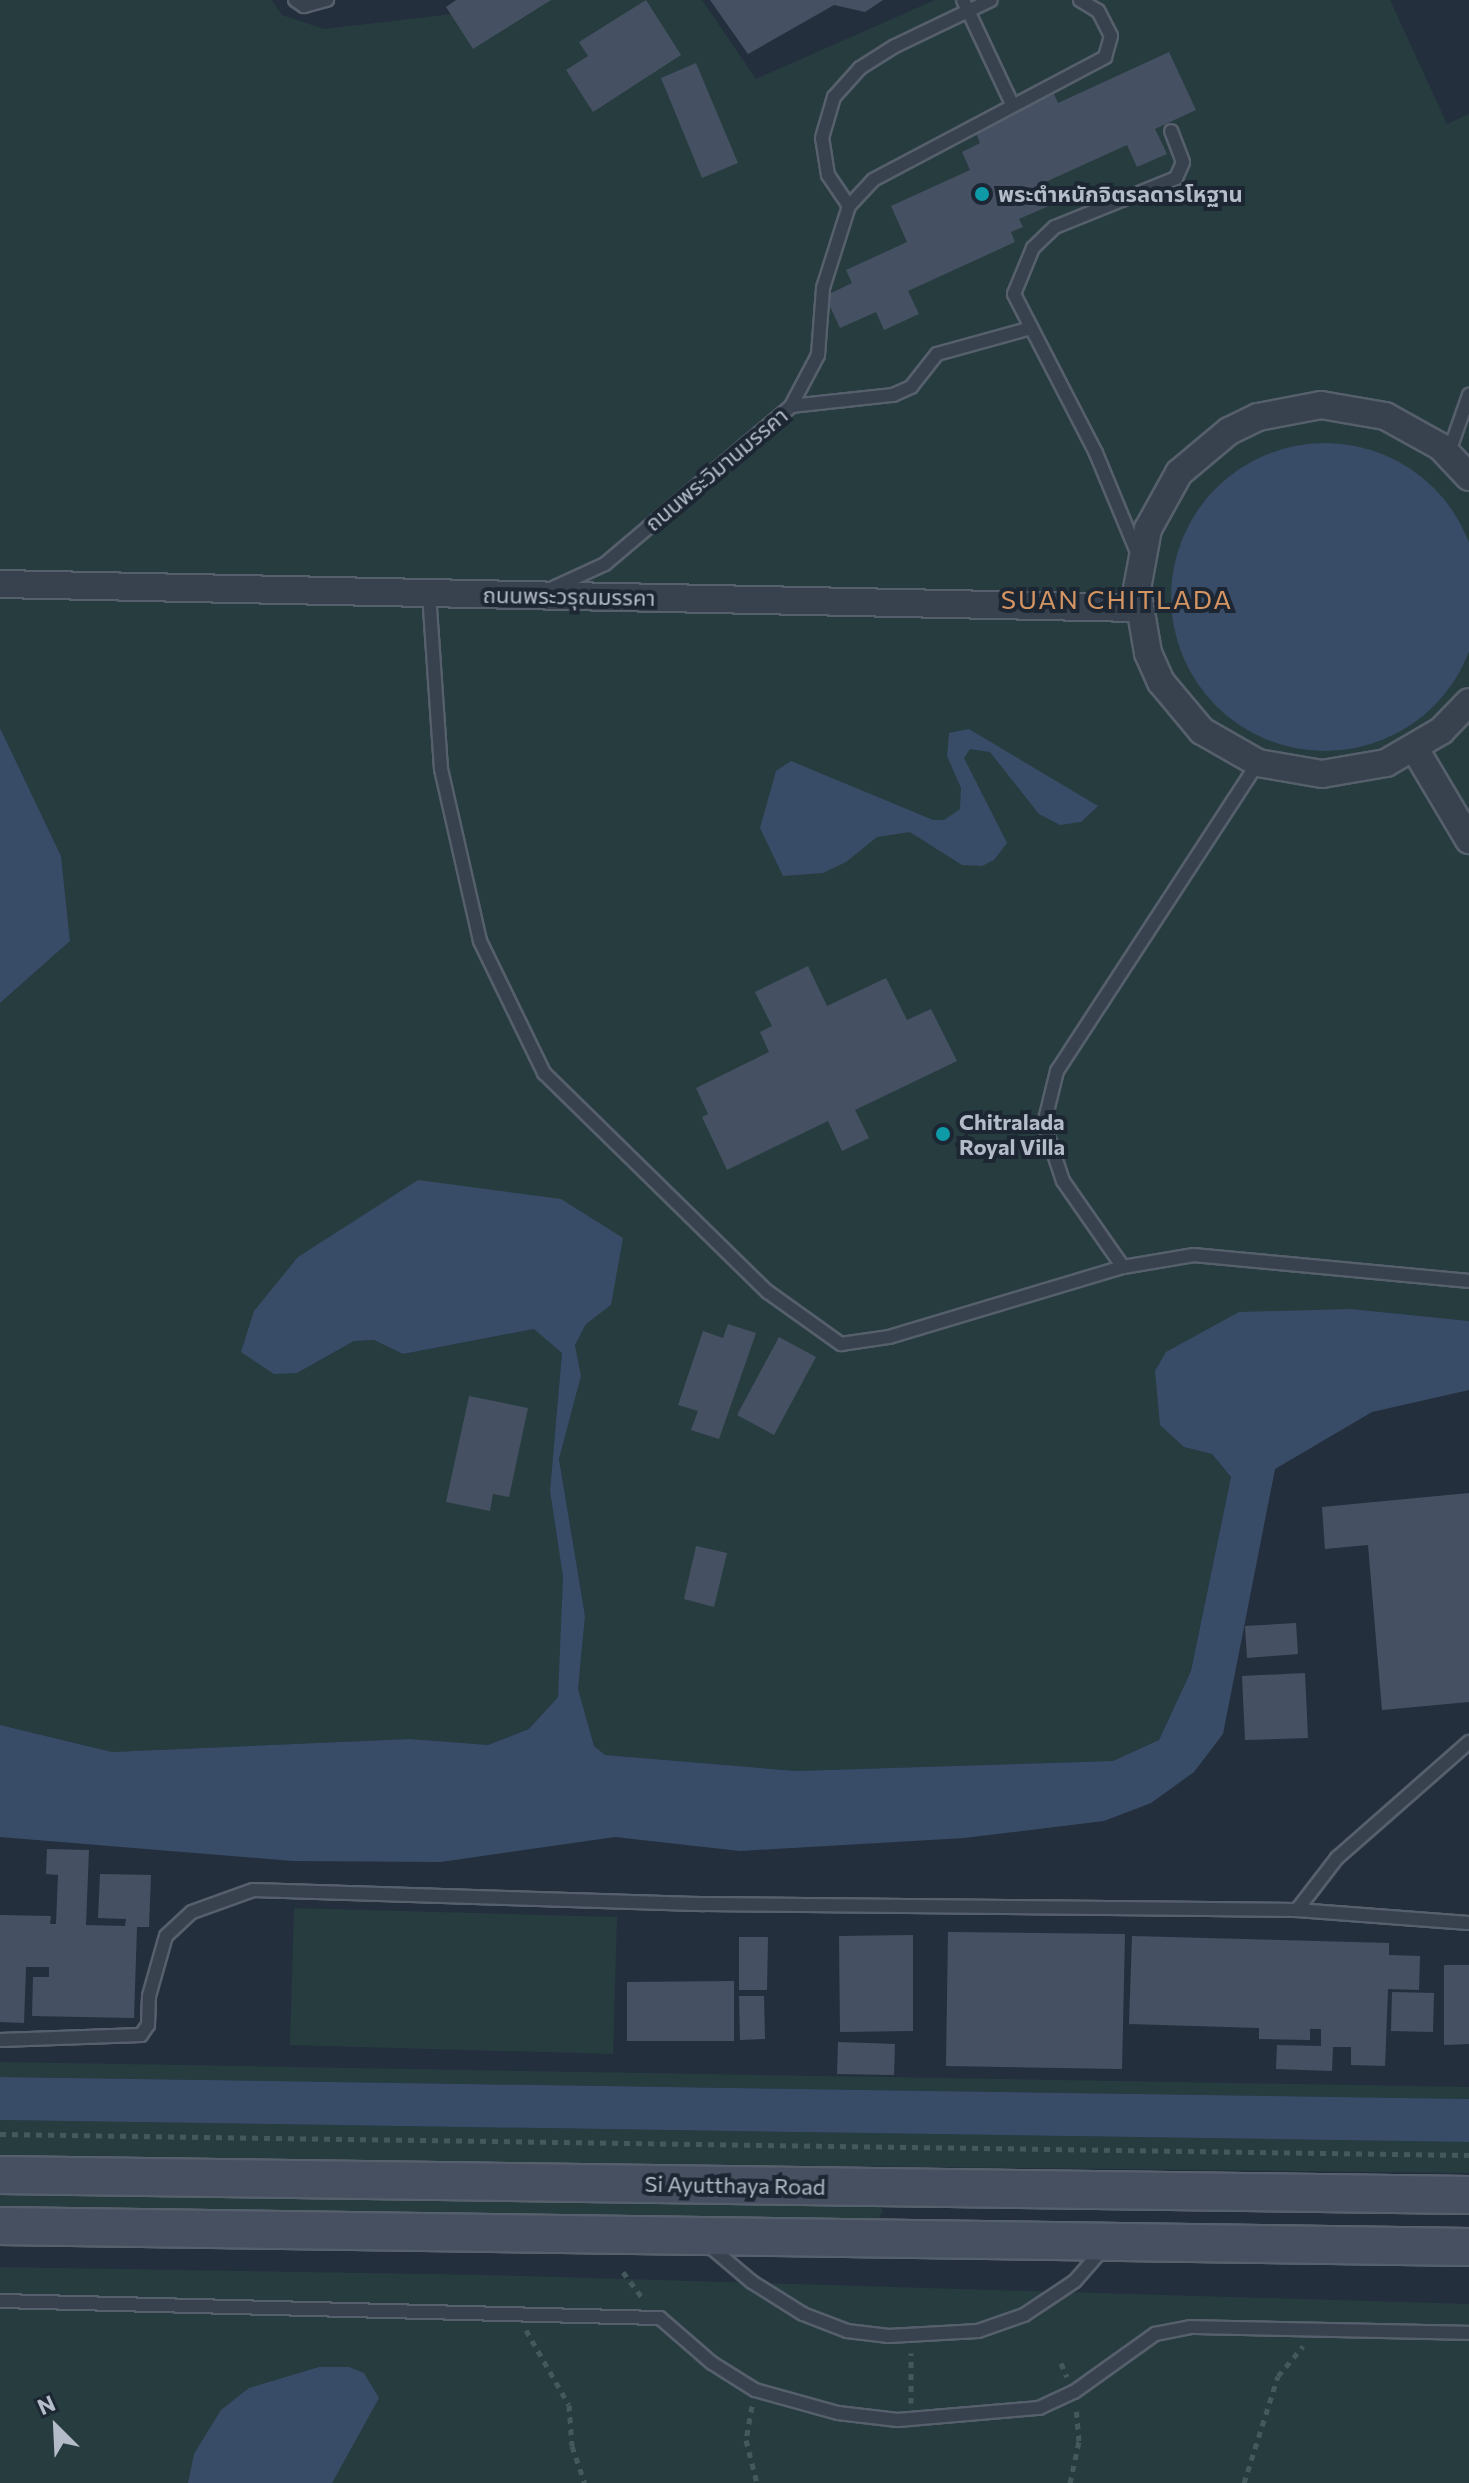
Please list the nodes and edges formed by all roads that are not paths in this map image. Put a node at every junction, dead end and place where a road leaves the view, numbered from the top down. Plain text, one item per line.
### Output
1 (327, 0) edge
2 (991, 0) edge
3 (1080, 0) edge
4 (301, 2) edge
5 (966, 5) edge
6 (1011, 102) junction
7 (1171, 131) dead end
8 (849, 206) junction
9 (1028, 329) junction
10 (1469, 395) edge
11 (791, 406) junction
12 (1448, 455) junction
13 (1469, 477) edge
14 (1140, 560) junction
15 (6, 584) edge
16 (429, 593) junction
17 (536, 595) junction
18 (1139, 608) junction
19 (1469, 702) edge
20 (1415, 749) junction
21 (1258, 763) junction
22 (1469, 840) edge
23 (1123, 1267) junction
24 (1469, 1281) edge
25 (1469, 1742) edge
26 (1297, 1910) junction
27 (1469, 1923) edge
28 (0, 2040) edge
29 (0, 2175) edge
30 (919, 2188) junction
31 (1469, 2195) edge
32 (0, 2226) edge
33 (698, 2236) junction
34 (917, 2239) junction
35 (1110, 2242) junction
36 (1469, 2247) edge
37 (0, 2301) edge
38 (1469, 2333) edge

1 - 4 lane
2 - 5 lane
3 - 6 lane, ถนนพระวิมานมรรคา
5 - 6 lane
5 - 8 lane
6 - 8 lane, ถนนพระวิมานมรรคา
7 - 9 lane
8 - 11 lane, ถนนพระวิมานมรรคา
9 - 11 lane
9 - 14 lane
10 - 12 lane
11 - 17 lane, ถนนพระวิมานมรรคา
12 - 13 street
12 - 14 street
14 - 18 street
15 - 16 street, ถนนพระวรุณมรรคา
16 - 17 street, ถนนพระวรุณมรรคา
16 - 23 lane
17 - 18 street, ถนนพระวรุณมรรคา
18 - 21 street
19 - 20 street
20 - 21 street
20 - 22 street
21 - 23 lane
23 - 24 lane
25 - 26 lane
26 - 27 lane
26 - 28 lane
29 - 30 main road, Si Ayutthaya Road
30 - 31 main road, Si Ayutthaya Road
30 - 34 main road
32 - 33 main road
33 - 34 main road
33 - 35 lane
34 - 35 main road
35 - 36 main road
37 - 38 lane

